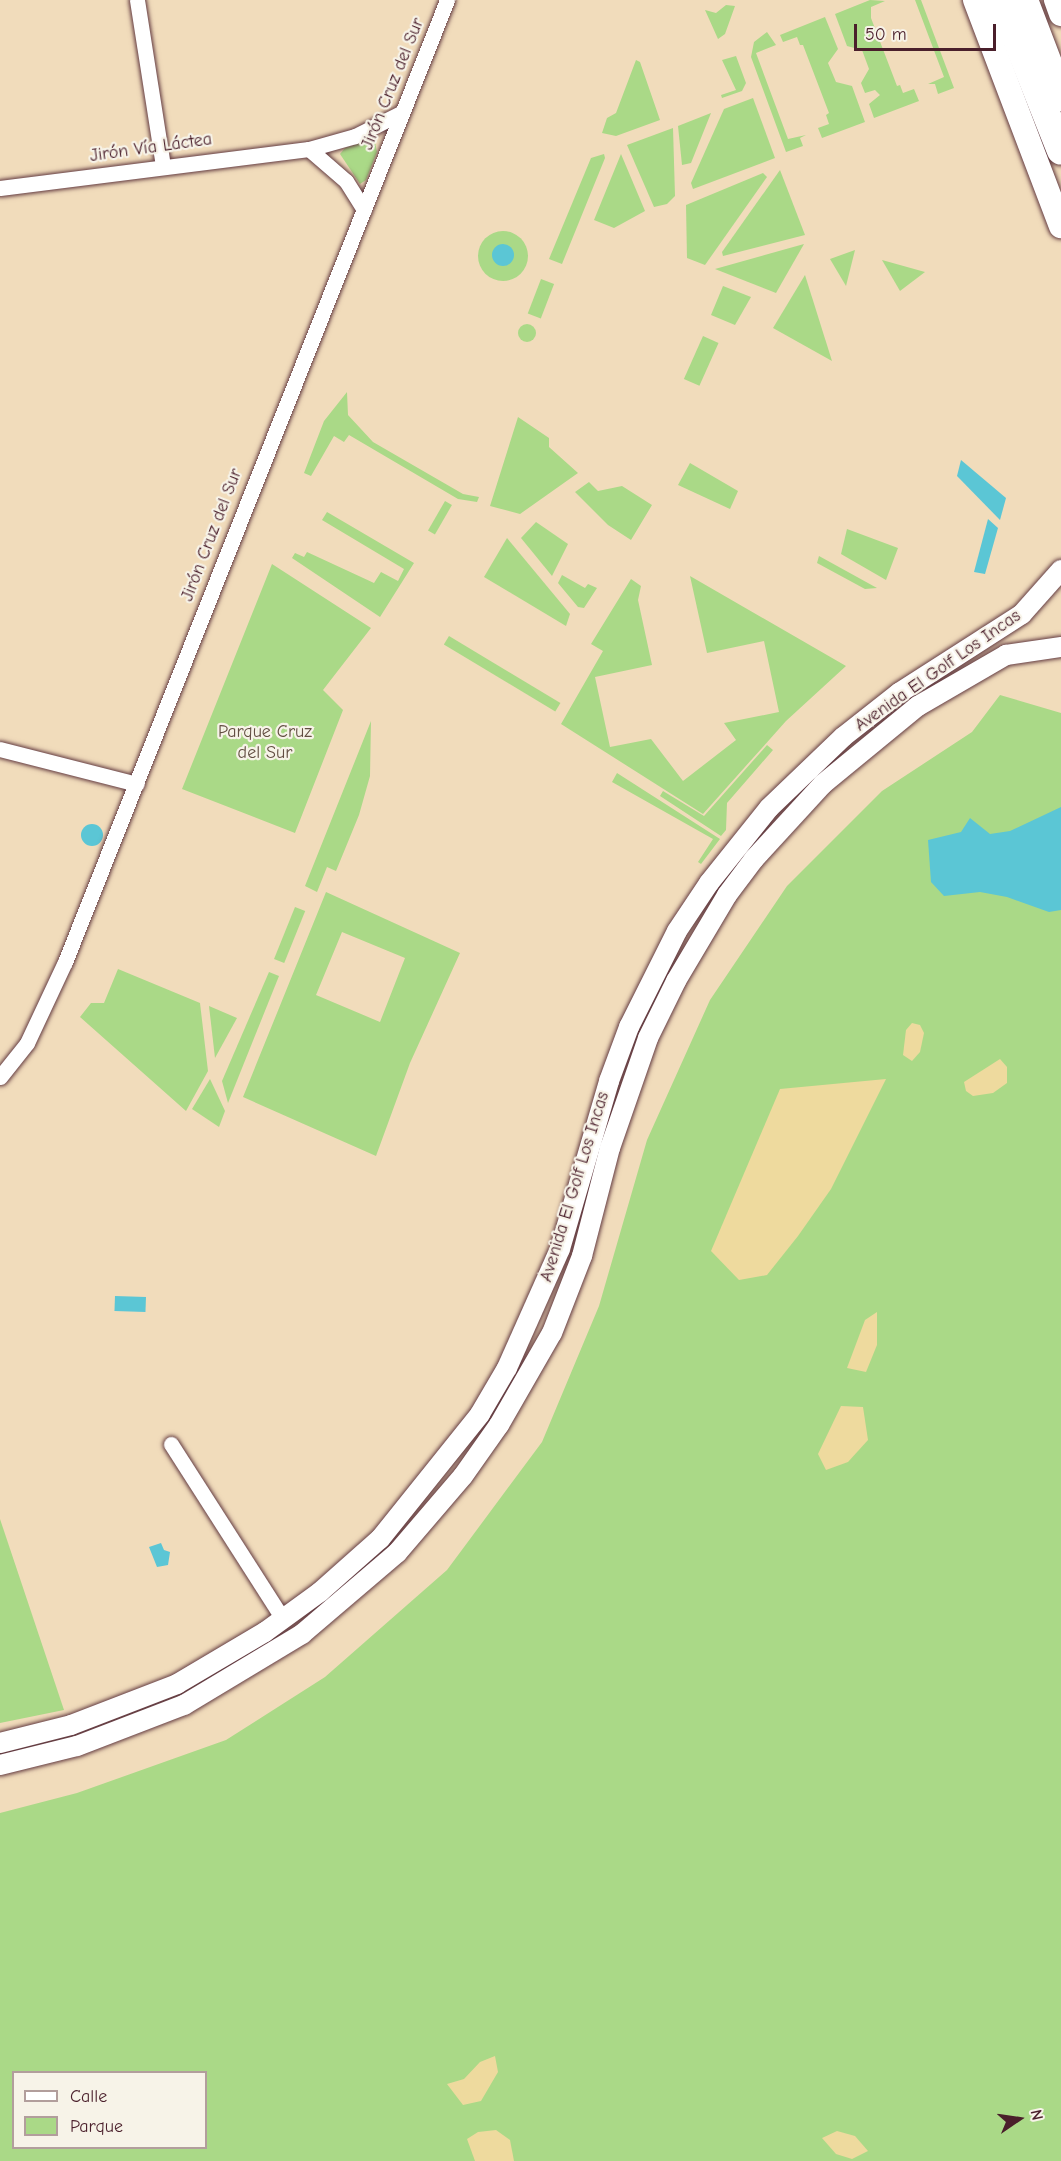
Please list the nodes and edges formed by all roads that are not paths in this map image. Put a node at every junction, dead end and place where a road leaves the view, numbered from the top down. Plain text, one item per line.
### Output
1 (137, 0) edge
2 (447, 0) edge
3 (975, 0) edge
4 (1056, 0) edge
5 (1016, 8) edge
6 (1061, 14) edge
7 (1061, 97) edge
8 (401, 113) junction
9 (309, 149) junction
10 (1061, 151) edge
11 (162, 166) junction
12 (0, 188) edge
13 (364, 210) junction
14 (1061, 226) edge
15 (1061, 570) edge
16 (1061, 646) edge
17 (0, 749) edge
18 (137, 784) junction
19 (0, 1077) edge
20 (171, 1444) dead end
21 (283, 1619) junction
22 (0, 1743) edge
23 (0, 1765) edge

1 - 11 street
2 - 8 street, Jirón Cruz del Sur
3 - 14 main road
4 - 6 main road
5 - 7 highway
5 - 10 highway
8 - 9 street, Jirón Vía Láctea
8 - 13 street, Jirón Cruz del Sur
9 - 11 street, Jirón Vía Láctea
9 - 13 street
11 - 12 street, Jirón Vía Láctea
13 - 18 street, Jirón Cruz del Sur
15 - 21 street, Avenida El Golf Los Incas
16 - 23 street, Avenida El Golf Los Incas
17 - 18 street
18 - 19 street, Jirón Cruz del Sur
20 - 21 street
21 - 22 street, Avenida El Golf Los Incas

